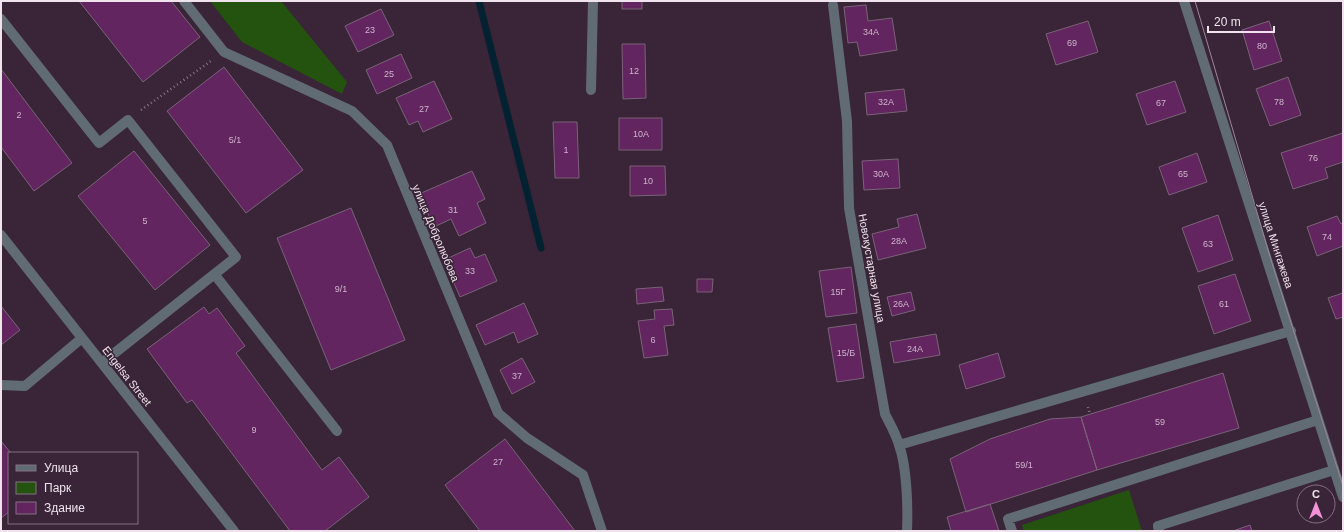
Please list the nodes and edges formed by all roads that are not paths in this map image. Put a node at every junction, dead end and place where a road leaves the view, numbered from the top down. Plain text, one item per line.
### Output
1 (184, 1) edge
2 (593, 1) edge
3 (1184, 1) edge
4 (833, 5) dead end
5 (1, 19) edge
6 (591, 90) dead end
7 (1, 235) edge
8 (214, 275) junction
9 (1291, 331) junction
10 (82, 338) junction
11 (102, 363) junction
12 (1, 385) edge
13 (1318, 420) junction
14 (337, 431) dead end
15 (899, 445) junction
16 (1334, 470) junction
17 (1343, 497) edge
18 (234, 531) edge
19 (602, 531) edge
20 (907, 531) edge
21 (1012, 531) edge
22 (1159, 531) edge

1 - 19 street, улица Добролюбова
2 - 6 street
3 - 9 street, улица Мингажева
4 - 15 street, Новокустарная улица
5 - 8 street
7 - 10 street, Engelsa Street
8 - 11 street
8 - 14 street
9 - 13 street, улица Мингажева
9 - 15 street
10 - 11 street, Engelsa Street
10 - 12 street
11 - 18 street, Engelsa Street
13 - 16 street, улица Мингажева
13 - 21 street
15 - 20 street, Новокустарная улица
16 - 17 street, улица Мингажева
16 - 22 street

